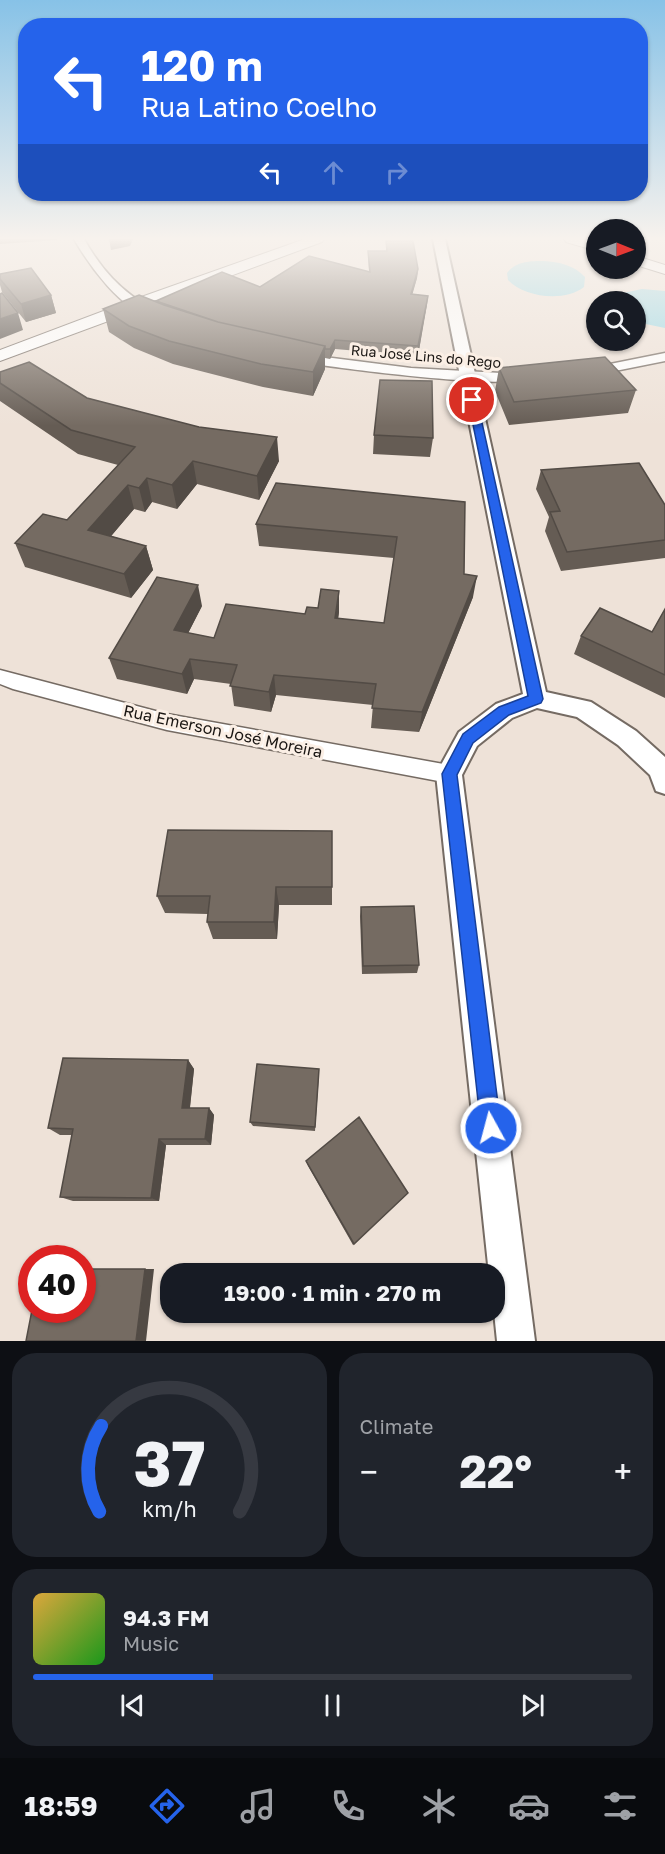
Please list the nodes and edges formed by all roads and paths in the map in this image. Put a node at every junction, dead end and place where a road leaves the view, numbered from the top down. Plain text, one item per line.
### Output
1 (132, 302) edge
2 (142, 302) edge
3 (452, 302) edge
4 (135, 304) junction
5 (163, 317) edge
6 (286, 355) edge
7 (0, 356) edge
8 (665, 357) edge
9 (573, 374) edge
10 (468, 377) junction
11 (531, 378) edge
12 (0, 677) edge
13 (536, 699) junction
14 (664, 773) edge
15 (449, 774) junction
16 (516, 1341) edge

1 - 4 street
2 - 4 main road
3 - 10 street
4 - 5 street
4 - 7 main road
6 - 10 street, Rua José Lins do Rego
8 - 9 street
10 - 11 street, Rua José Lins do Rego
10 - 13 street
12 - 15 street, Rua Emerson José Moreira
13 - 14 street
13 - 15 street
15 - 16 street

